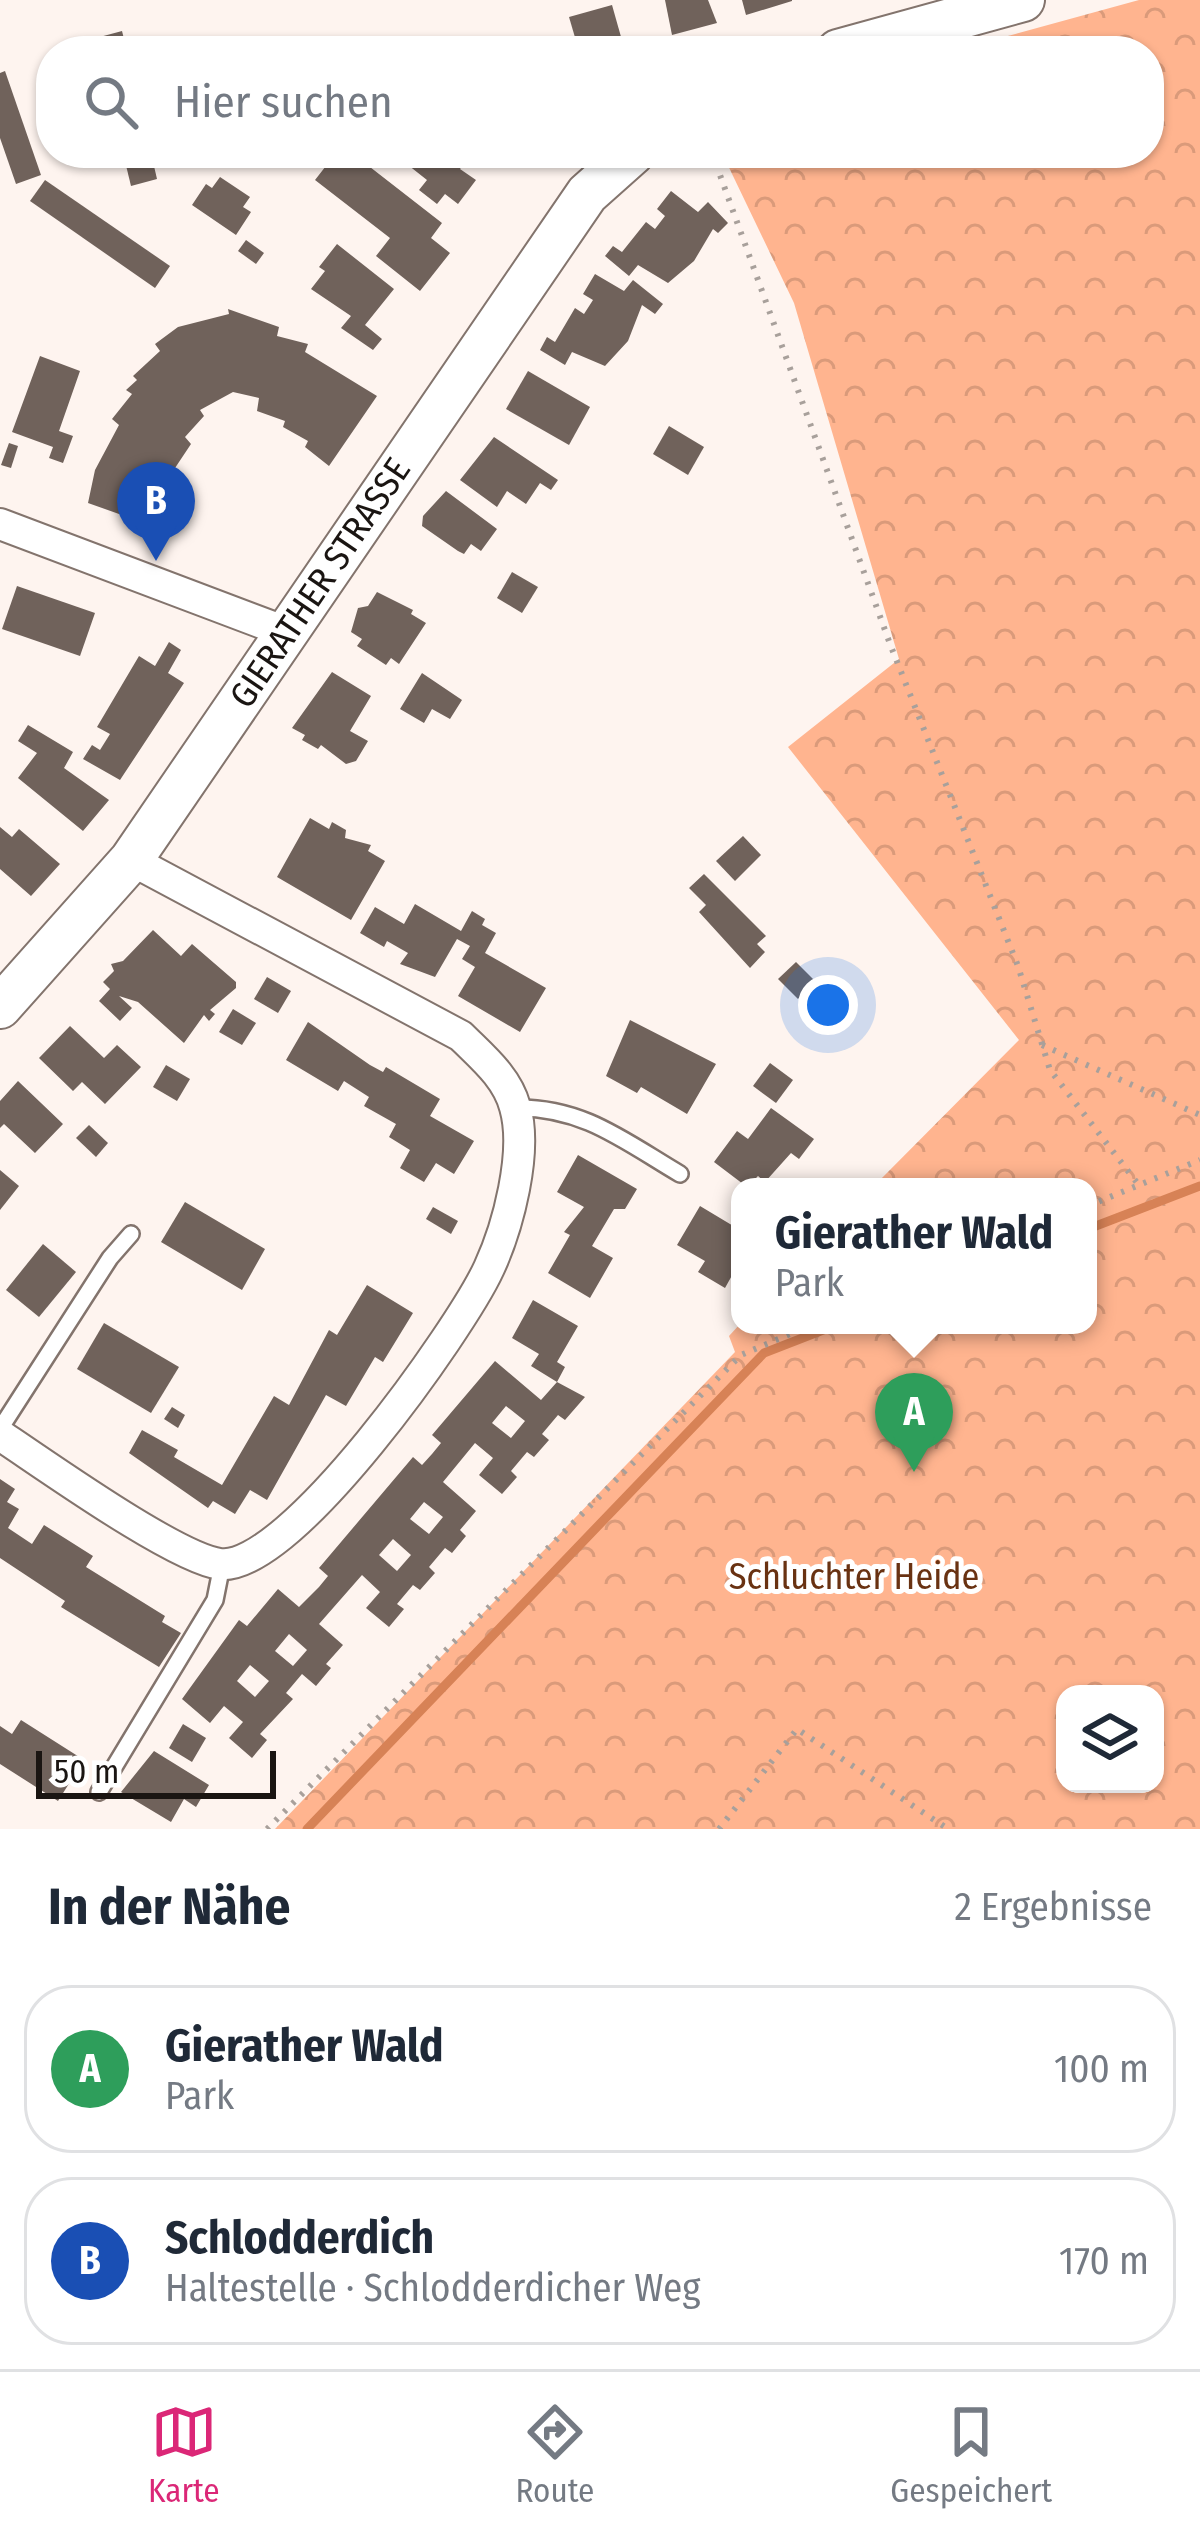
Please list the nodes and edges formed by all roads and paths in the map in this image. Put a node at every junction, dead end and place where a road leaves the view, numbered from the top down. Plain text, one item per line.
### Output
1 (1023, 0) edge
2 (892, 36) edge
3 (616, 168) edge
4 (717, 168) edge
5 (0, 524) edge
6 (286, 632) junction
7 (130, 860) junction
8 (0, 1007) edge
9 (1042, 1045) junction
10 (516, 1108) junction
11 (1200, 1115) edge
12 (1200, 1160) edge
13 (680, 1174) dead end
14 (1138, 1184) junction
15 (1097, 1202) edge
16 (131, 1234) dead end
17 (790, 1334) edge
18 (0, 1432) edge
19 (222, 1565) junction
20 (99, 1792) dead end
21 (267, 1829) edge
22 (719, 1829) edge
23 (948, 1829) edge

1 - 2 street
3 - 6 street, GIERATHER STRASSE
4 - 9 path
5 - 6 street
6 - 7 street, GIERATHER STRASSE
7 - 8 street, GIERATHER STRASSE
7 - 10 street
9 - 11 path
9 - 14 path
10 - 13 lane
10 - 19 street
12 - 14 path
14 - 15 path
16 - 18 lane
17 - 21 path
18 - 19 street
19 - 20 lane
22 - 23 path

